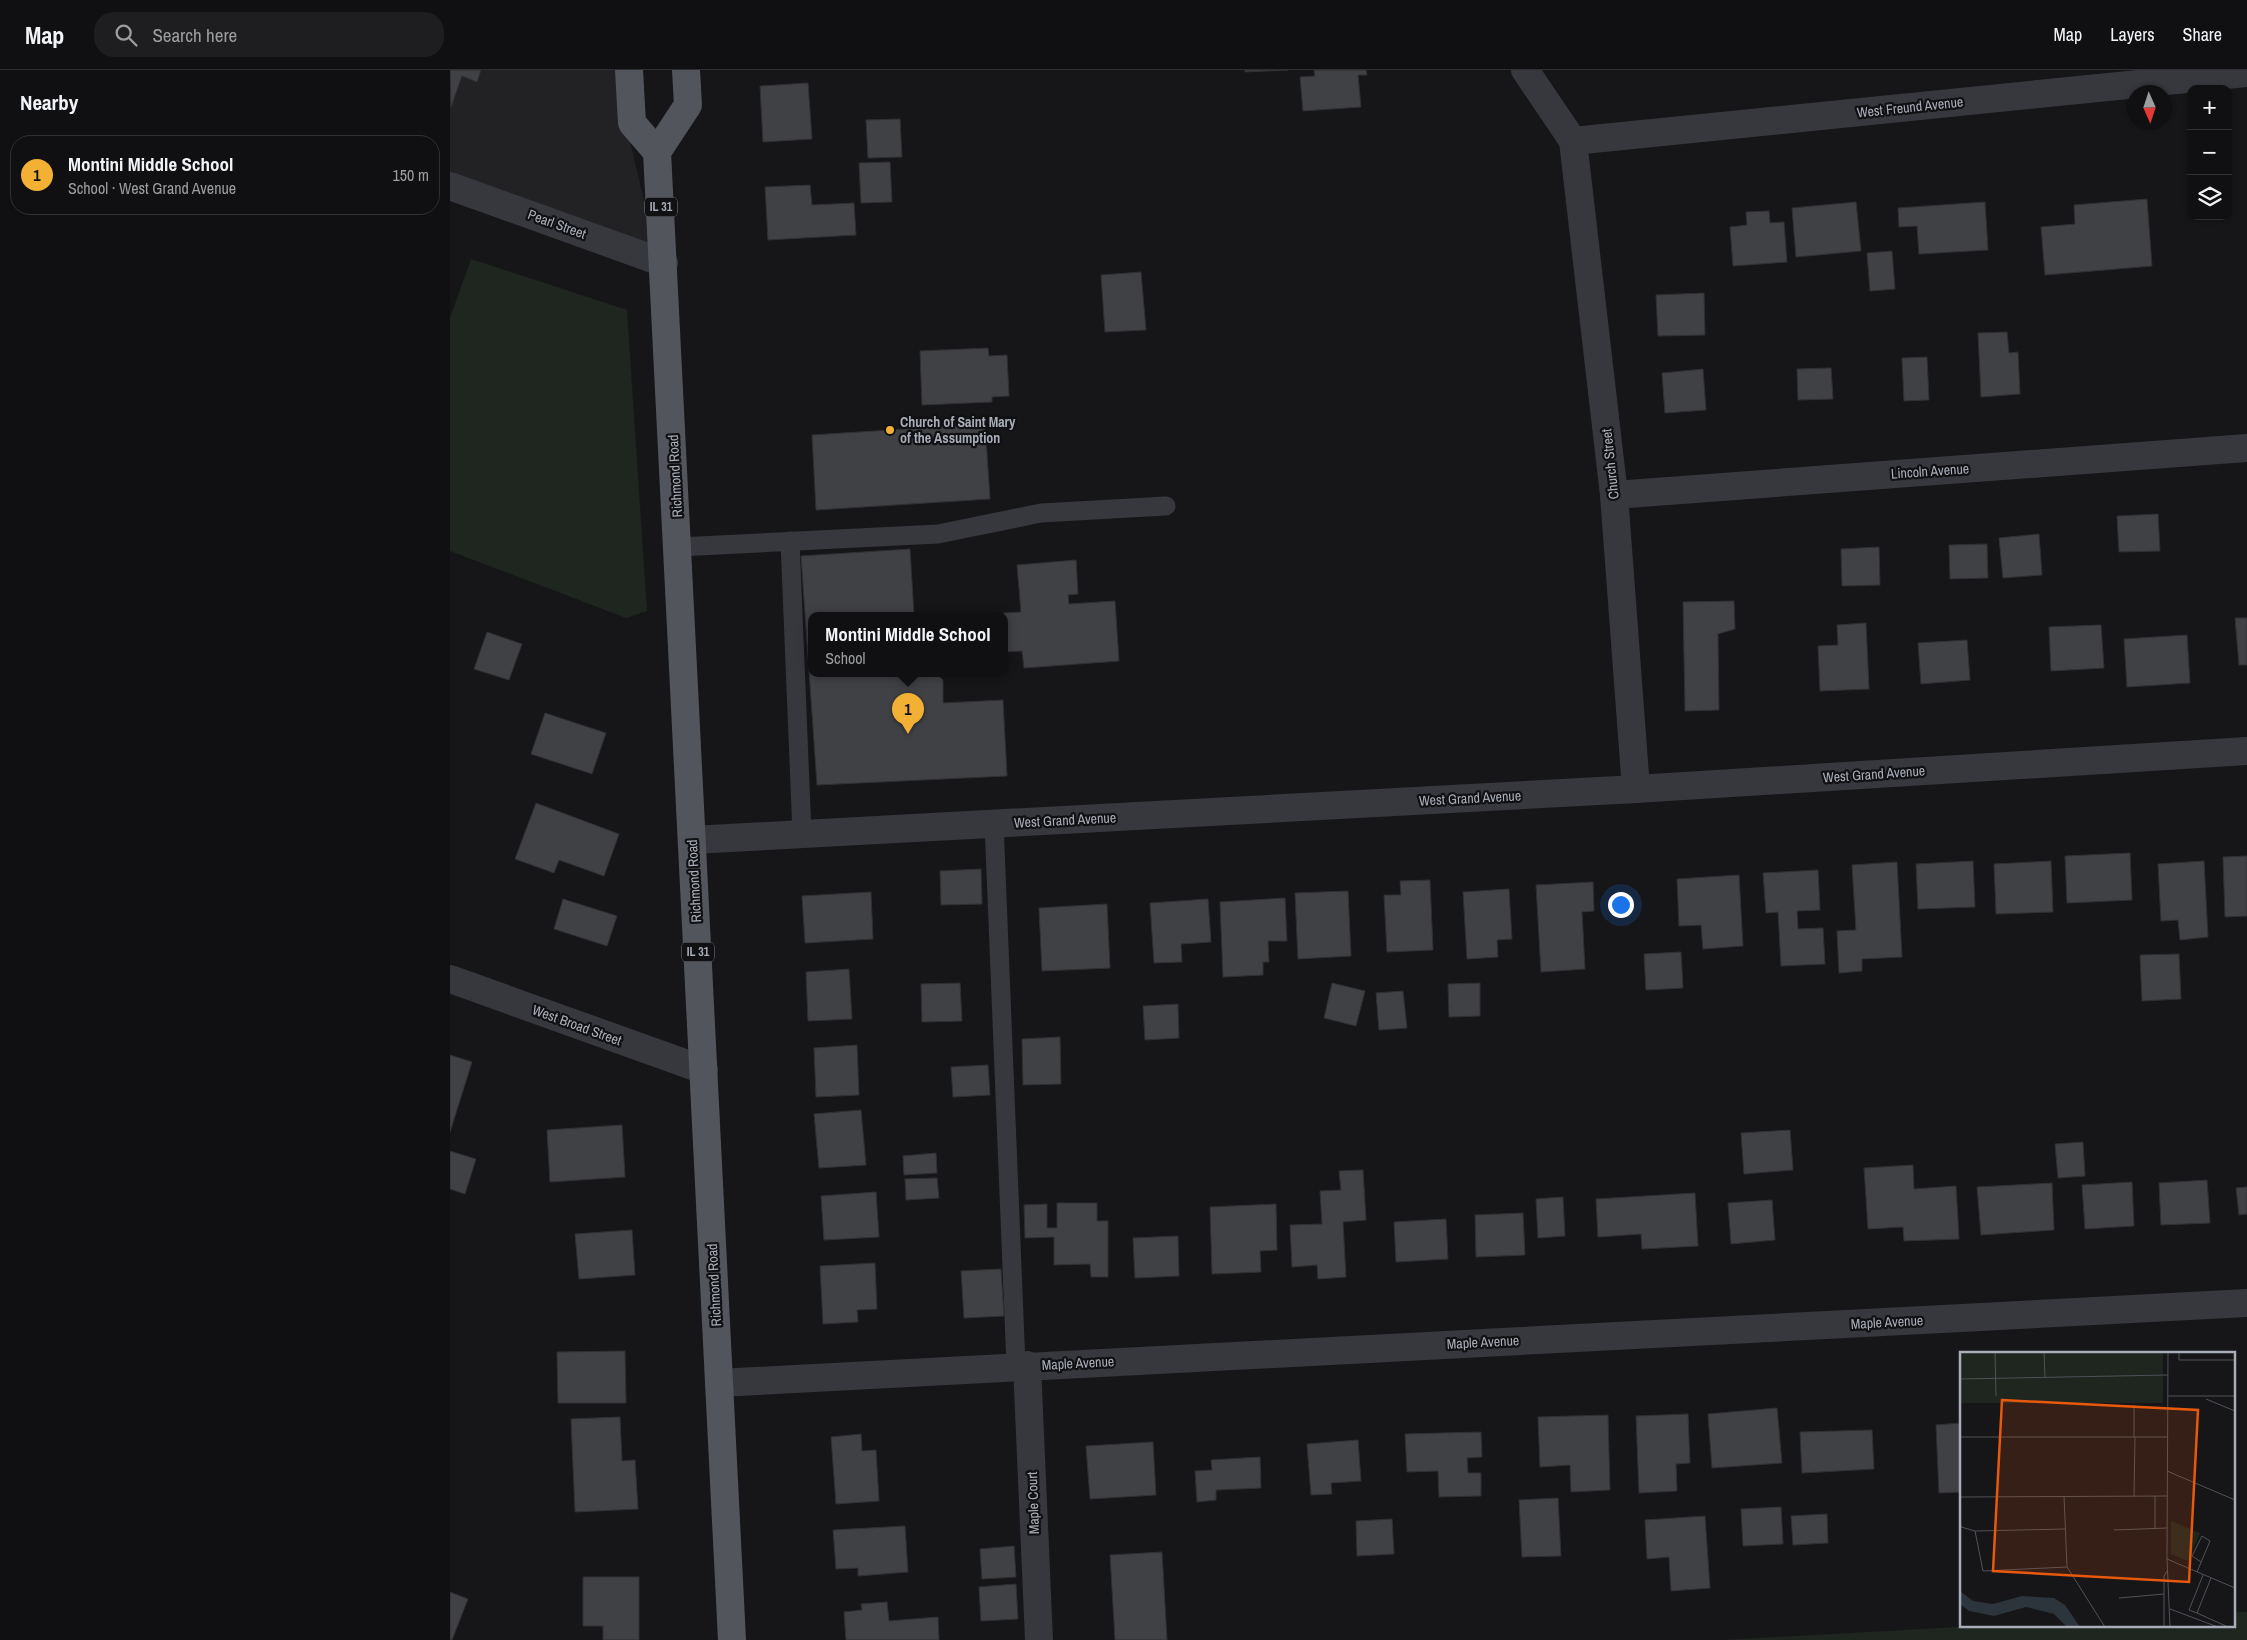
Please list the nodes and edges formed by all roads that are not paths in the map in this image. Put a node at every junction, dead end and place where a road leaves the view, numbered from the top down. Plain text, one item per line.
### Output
1 (629, 70) edge
2 (686, 70) edge
3 (1525, 70) edge
4 (2247, 73) edge
5 (1573, 141) junction
6 (657, 152) junction
7 (450, 186) edge
8 (664, 263) junction
9 (2247, 448) edge
10 (1614, 494) junction
11 (1166, 506) dead end
12 (790, 541) junction
13 (678, 547) junction
14 (2247, 751) edge
15 (1636, 789) junction
16 (994, 824) junction
17 (802, 834) junction
18 (692, 840) junction
19 (450, 979) edge
20 (704, 1070) junction
21 (2247, 1304) edge
22 (1022, 1366) junction
23 (719, 1382) junction
24 (732, 1640) edge
25 (1039, 1640) edge

1 - 6 main road
2 - 6 main road
3 - 5 street
4 - 5 street, West Freund Avenue
5 - 10 street, Church Street
6 - 8 main road, Richmond Road / IL 31
7 - 8 street, Pearl Street
8 - 13 main road, Richmond Road / IL 31
9 - 10 street, Lincoln Avenue
10 - 15 street, Church Street
11 - 12 lane
12 - 13 lane
12 - 17 lane
13 - 18 main road, Richmond Road / IL 31
14 - 15 street, West Grand Avenue
15 - 16 street, West Grand Avenue
16 - 17 street, West Grand Avenue
16 - 22 lane
17 - 18 street, West Grand Avenue
18 - 20 main road, Richmond Road / IL 31
19 - 20 street, West Broad Street
20 - 23 main road, Richmond Road / IL 31
21 - 22 street, Maple Avenue
22 - 23 street, Maple Avenue
22 - 25 street, Maple Court
23 - 24 main road, Richmond Road / IL 31

